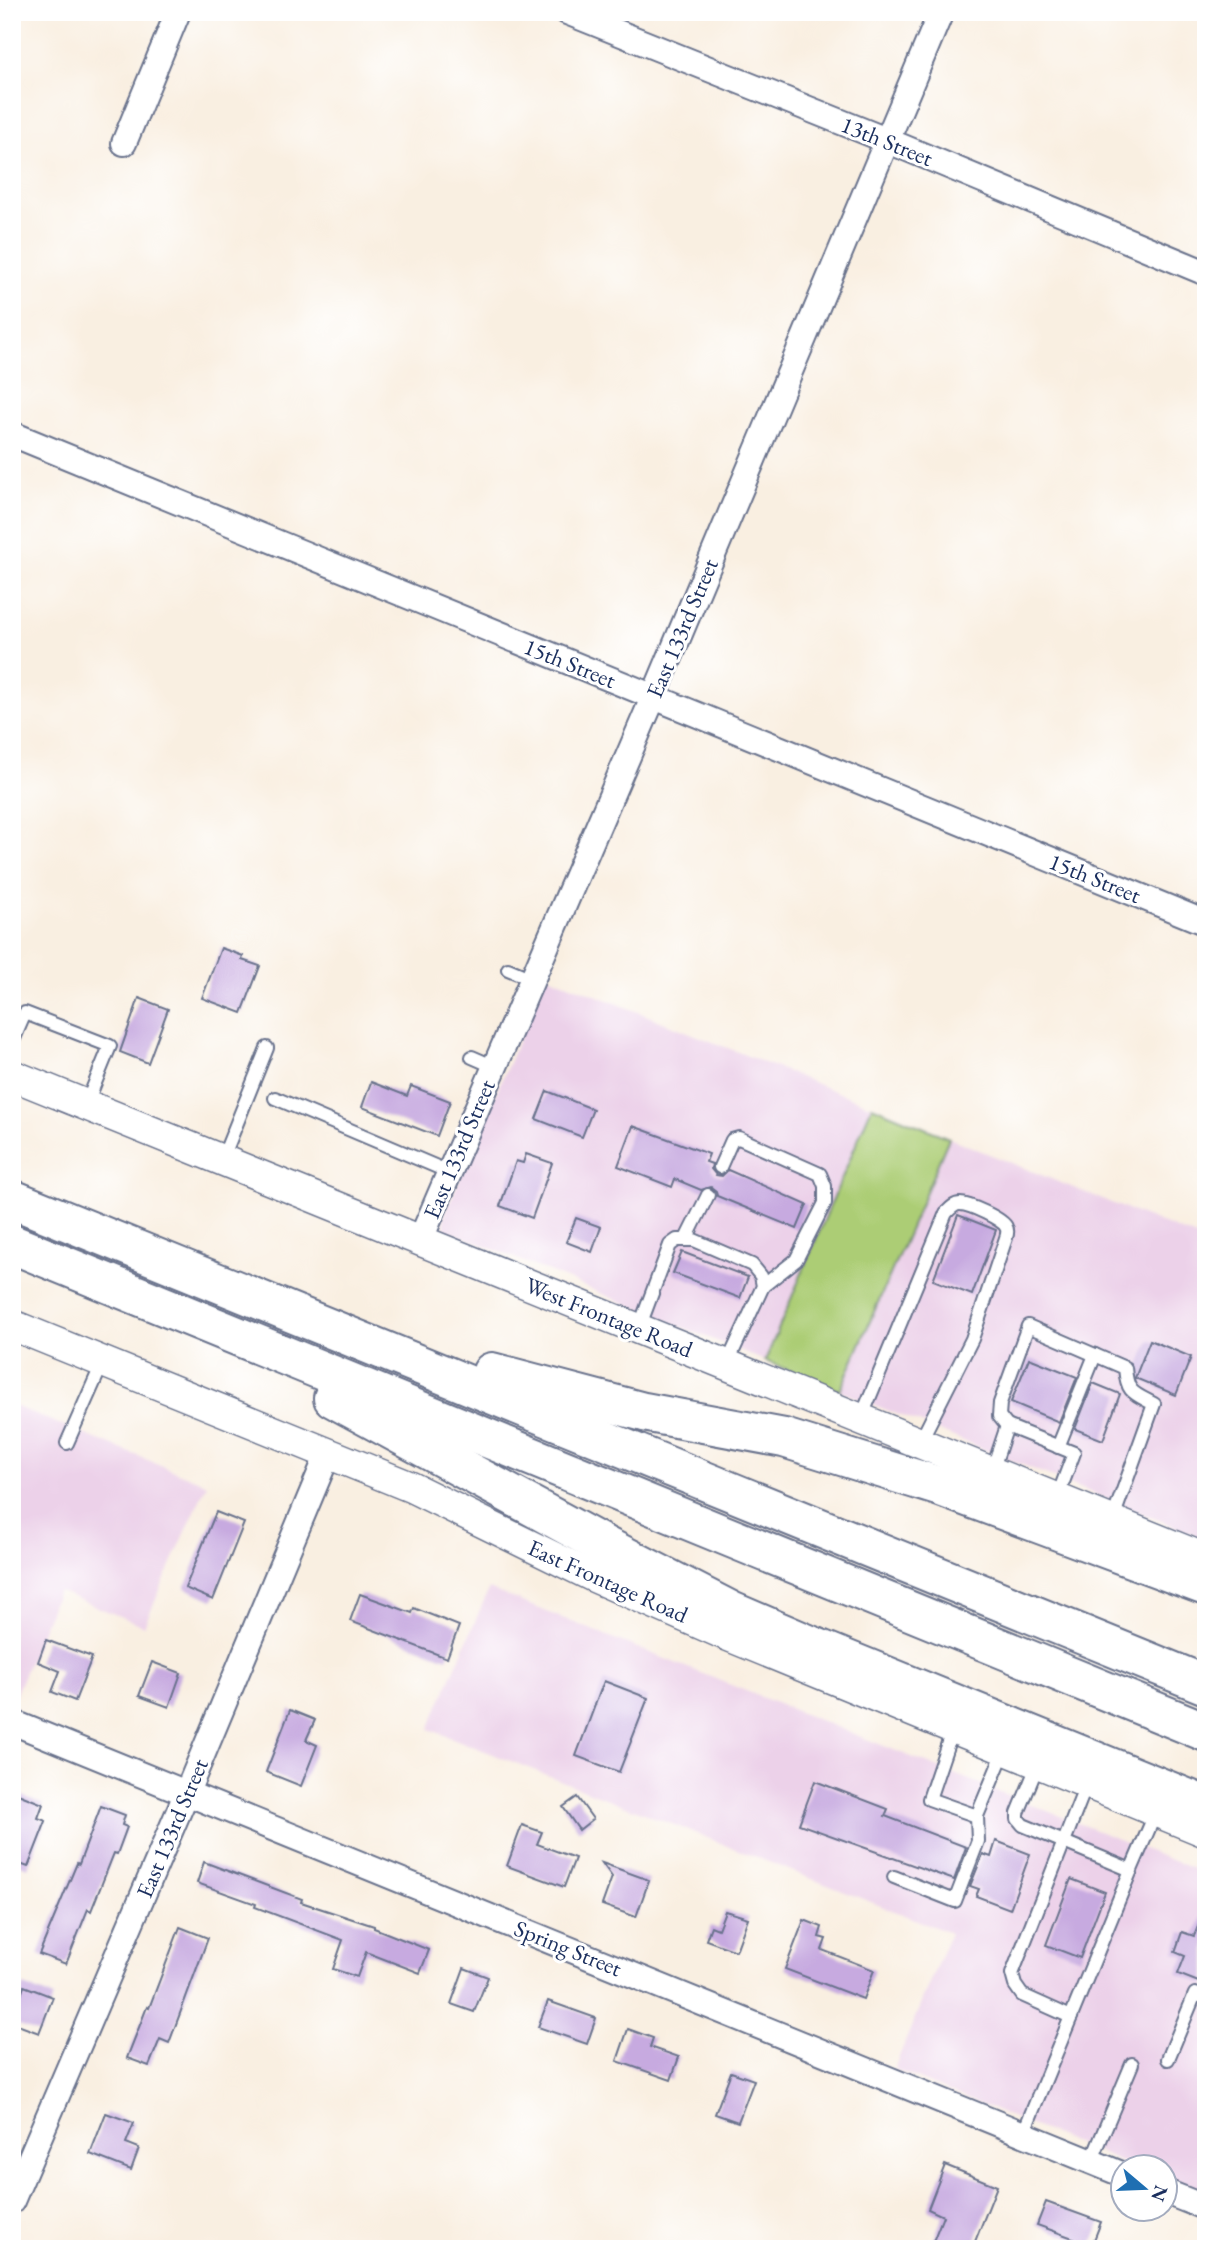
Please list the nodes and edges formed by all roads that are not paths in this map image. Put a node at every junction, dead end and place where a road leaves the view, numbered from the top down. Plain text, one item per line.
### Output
1 (178, 12) edge
2 (566, 12) edge
3 (941, 12) edge
4 (886, 140) junction
5 (124, 142) dead end
6 (1206, 272) edge
7 (12, 434) edge
8 (653, 698) junction
9 (1206, 923) edge
10 (508, 969) dead end
11 (532, 979) junction
12 (12, 1043) edge
13 (267, 1048) dead end
14 (472, 1057) dead end
15 (495, 1067) junction
16 (12, 1075) edge
17 (275, 1098) dead end
18 (86, 1105) junction
19 (222, 1161) junction
20 (720, 1167) dead end
21 (449, 1172) junction
22 (708, 1195) dead end
23 (12, 1199) edge
24 (687, 1239) junction
25 (420, 1241) junction
26 (12, 1244) edge
27 (763, 1286) junction
28 (12, 1325) edge
29 (639, 1328) junction
30 (339, 1332) junction
31 (264, 1347) junction
32 (1095, 1355) junction
33 (104, 1362) junction
34 (727, 1364) junction
35 (861, 1418) junction
36 (1007, 1426) junction
37 (920, 1442) junction
38 (67, 1443) dead end
39 (1058, 1447) junction
40 (327, 1454) junction
41 (991, 1472) junction
42 (1057, 1498) junction
43 (1112, 1521) junction
44 (1206, 1559) edge
45 (1206, 1586) edge
46 (1206, 1685) edge
47 (12, 1723) edge
48 (953, 1728) junction
49 (1206, 1732) edge
50 (1004, 1749) junction
51 (1038, 1763) junction
52 (1087, 1783) junction
53 (187, 1792) junction
54 (1206, 1806) edge
55 (1156, 1811) junction
56 (976, 1816) junction
57 (1206, 1832) edge
58 (1064, 1843) junction
59 (1131, 1870) junction
60 (894, 1877) dead end
61 (1206, 1998) edge
62 (1071, 2017) junction
63 (1168, 2059) dead end
64 (1132, 2064) dead end
65 (1023, 2134) junction
66 (1091, 2162) junction
67 (1110, 2169) edge
68 (1180, 2198) edge
69 (12, 2202) edge
70 (1206, 2208) edge

1 - 5 street
2 - 4 street, 13th Street
3 - 4 street, East 133rd Street
4 - 6 street, 13th Street
4 - 8 street, East 133rd Street
7 - 8 street, 15th Street
8 - 9 street, 15th Street
8 - 11 street, East 133rd Street
10 - 11 lane
11 - 15 street, East 133rd Street
12 - 18 lane
13 - 19 lane
14 - 15 lane
15 - 21 street, East 133rd Street
16 - 18 street, West Frontage Road
17 - 21 lane
18 - 19 street, West Frontage Road
19 - 25 street, West Frontage Road
20 - 27 lane
21 - 25 street, East 133rd Street
22 - 24 lane
23 - 30 highway
24 - 27 lane
24 - 29 lane
25 - 29 street, West Frontage Road
26 - 31 highway
27 - 34 lane
28 - 33 street, East Frontage Road
29 - 34 street, West Frontage Road
30 - 45 highway
30 - 46 highway
31 - 49 highway
31 - 54 highway
32 - 36 lane
32 - 39 lane
32 - 43 lane
33 - 38 lane
33 - 40 street, East Frontage Road
34 - 35 street, West Frontage Road
35 - 37 street, West Frontage Road
35 - 37 lane
36 - 39 lane
36 - 41 lane
37 - 41 street, West Frontage Road
39 - 42 lane
40 - 48 street, East Frontage Road
40 - 53 street, East 133rd Street
41 - 42 street, West Frontage Road
42 - 43 street, West Frontage Road
43 - 44 street, West Frontage Road
47 - 53 street, Spring Street
48 - 50 street, East Frontage Road
48 - 56 lane
50 - 51 street, East Frontage Road
50 - 56 lane
51 - 52 street, East Frontage Road
51 - 58 lane
52 - 55 street, East Frontage Road
52 - 58 lane
53 - 65 street, Spring Street
53 - 69 street, East 133rd Street
55 - 57 street, East Frontage Road
55 - 59 lane
56 - 60 lane
58 - 59 lane
58 - 62 lane
59 - 62 lane
61 - 63 lane
62 - 65 lane
64 - 66 lane
65 - 66 street, Spring Street
66 - 67 street, Spring Street
68 - 70 street

